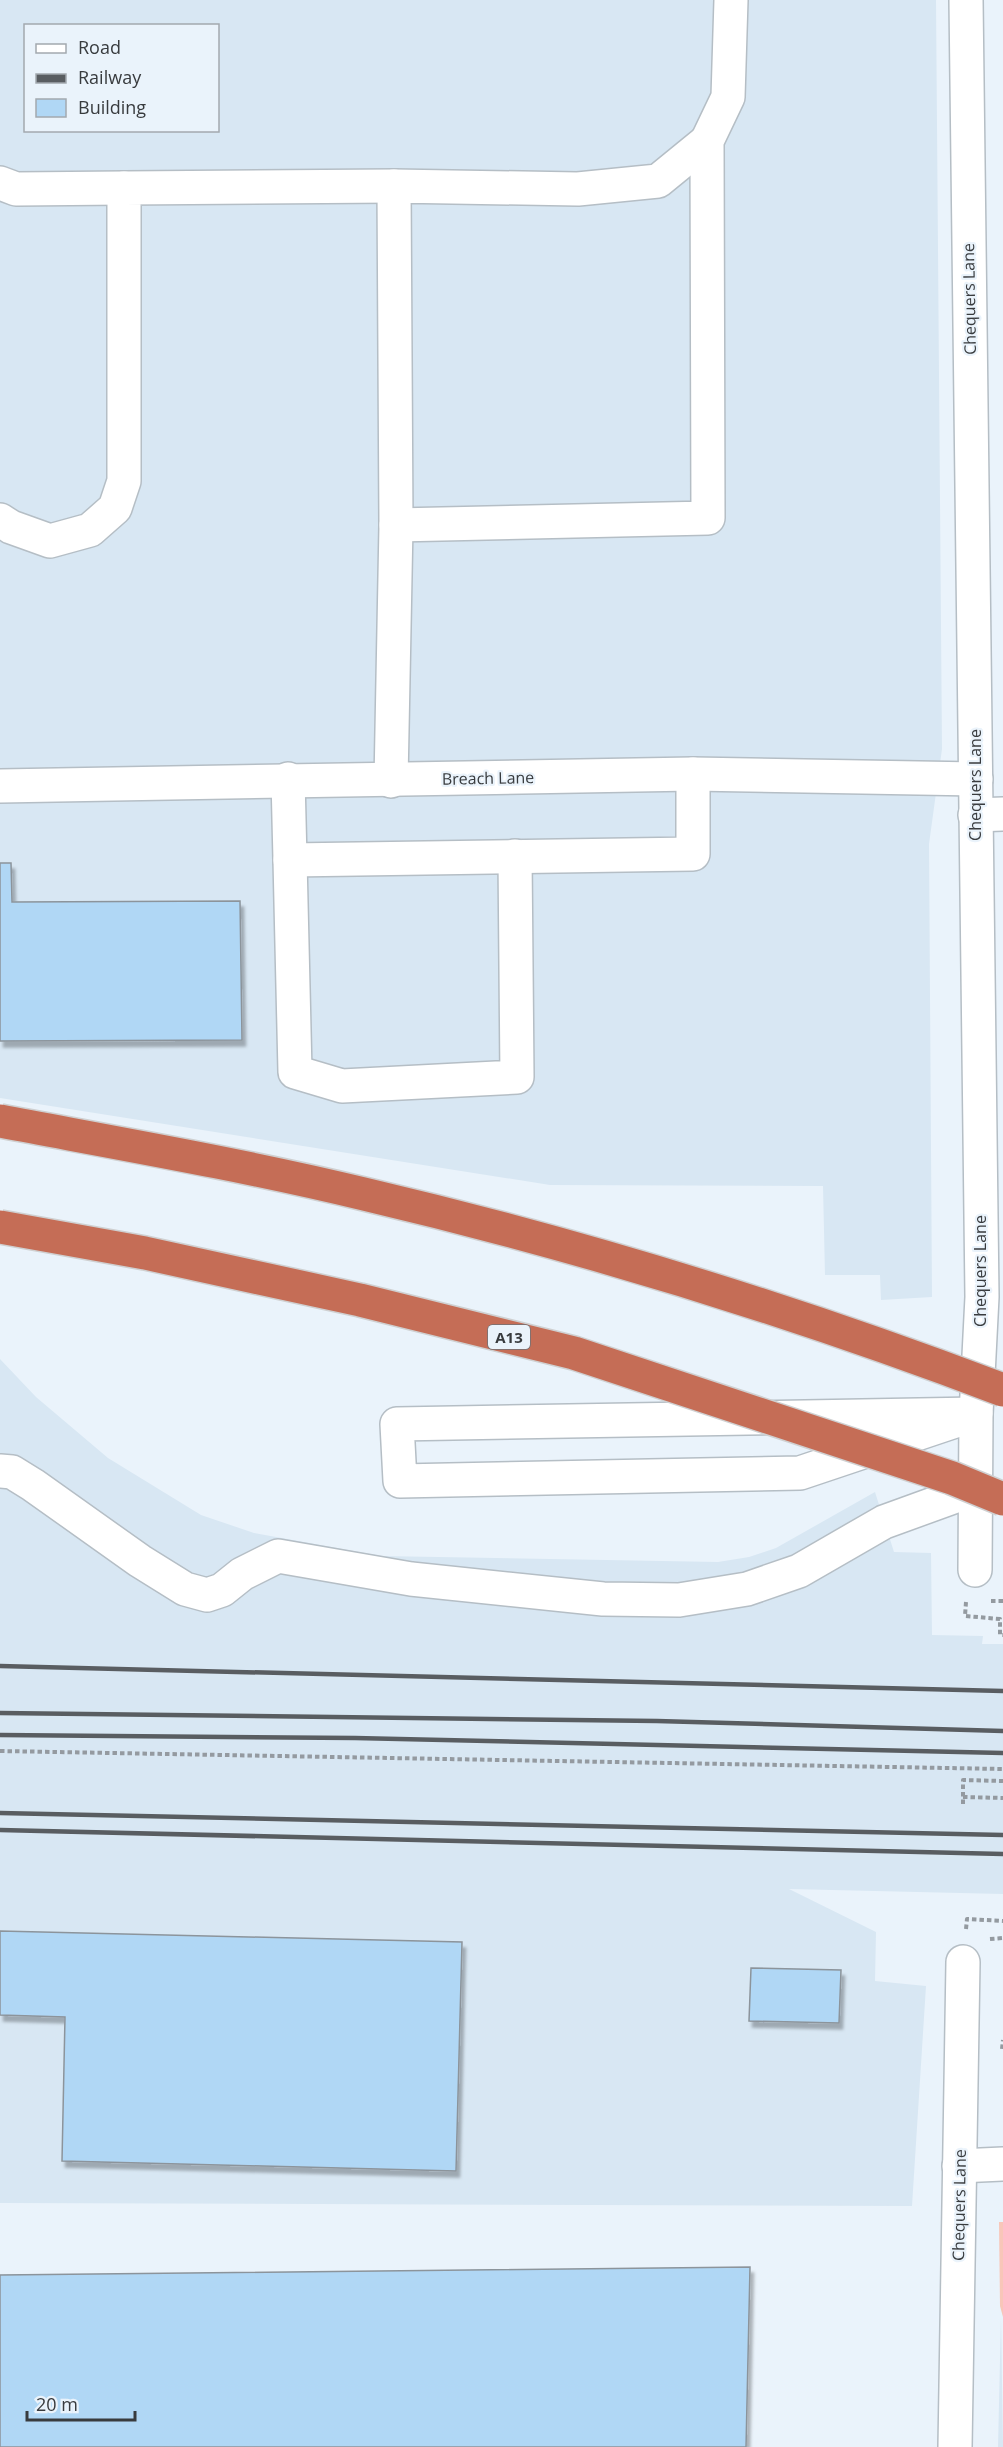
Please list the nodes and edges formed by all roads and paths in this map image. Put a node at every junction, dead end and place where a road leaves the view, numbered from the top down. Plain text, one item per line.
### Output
1 (731, 0) edge
2 (966, 0) edge
3 (707, 141) junction
4 (0, 183) edge
5 (394, 186) junction
6 (124, 188) junction
7 (0, 520) edge
8 (396, 525) junction
9 (693, 774) junction
10 (288, 779) junction
11 (976, 779) junction
12 (391, 781) junction
13 (0, 786) edge
14 (989, 814) edge
15 (515, 856) junction
16 (290, 860) junction
17 (989, 867) edge
18 (0, 1121) edge
19 (0, 1227) edge
20 (993, 1296) edge
21 (1003, 1390) edge
22 (976, 1414) junction
23 (0, 1471) edge
24 (989, 1494) edge
25 (975, 1570) dead end
26 (983, 1617) dead end
27 (1003, 1635) edge
28 (0, 1752) edge
29 (1003, 1769) edge
30 (1003, 1781) edge
31 (963, 1797) junction
32 (1003, 1798) edge
33 (963, 1804) dead end
34 (967, 1919) dead end
35 (1003, 1921) edge
36 (963, 1962) dead end
37 (1003, 2040) edge
38 (1002, 2049) edge
39 (1003, 2164) edge
40 (959, 2166) junction
41 (955, 2447) edge

1 - 3 street
2 - 11 street, Chequers Lane
3 - 5 street
3 - 8 street
4 - 6 street
5 - 6 street
5 - 8 street
6 - 7 street
8 - 12 street
9 - 11 street, Breach Lane
9 - 12 street, Breach Lane
9 - 15 street
10 - 12 street, Breach Lane
10 - 13 street, Breach Lane
10 - 16 street
11 - 14 street, Chequers Lane
14 - 17 street, Chequers Lane
15 - 16 street
15 - 16 street
17 - 20 street, Chequers Lane
18 - 21 highway, bridge
19 - 24 highway, A13, bridge
20 - 22 street, Chequers Lane
22 - 22 street
22 - 24 street, Chequers Lane
23 - 24 street
24 - 25 street, Chequers Lane
26 - 27 path
28 - 29 path
30 - 31 path
31 - 32 path
31 - 33 path
34 - 35 path
36 - 40 street, Chequers Lane
37 - 38 path
39 - 40 street
40 - 41 street, Chequers Lane

